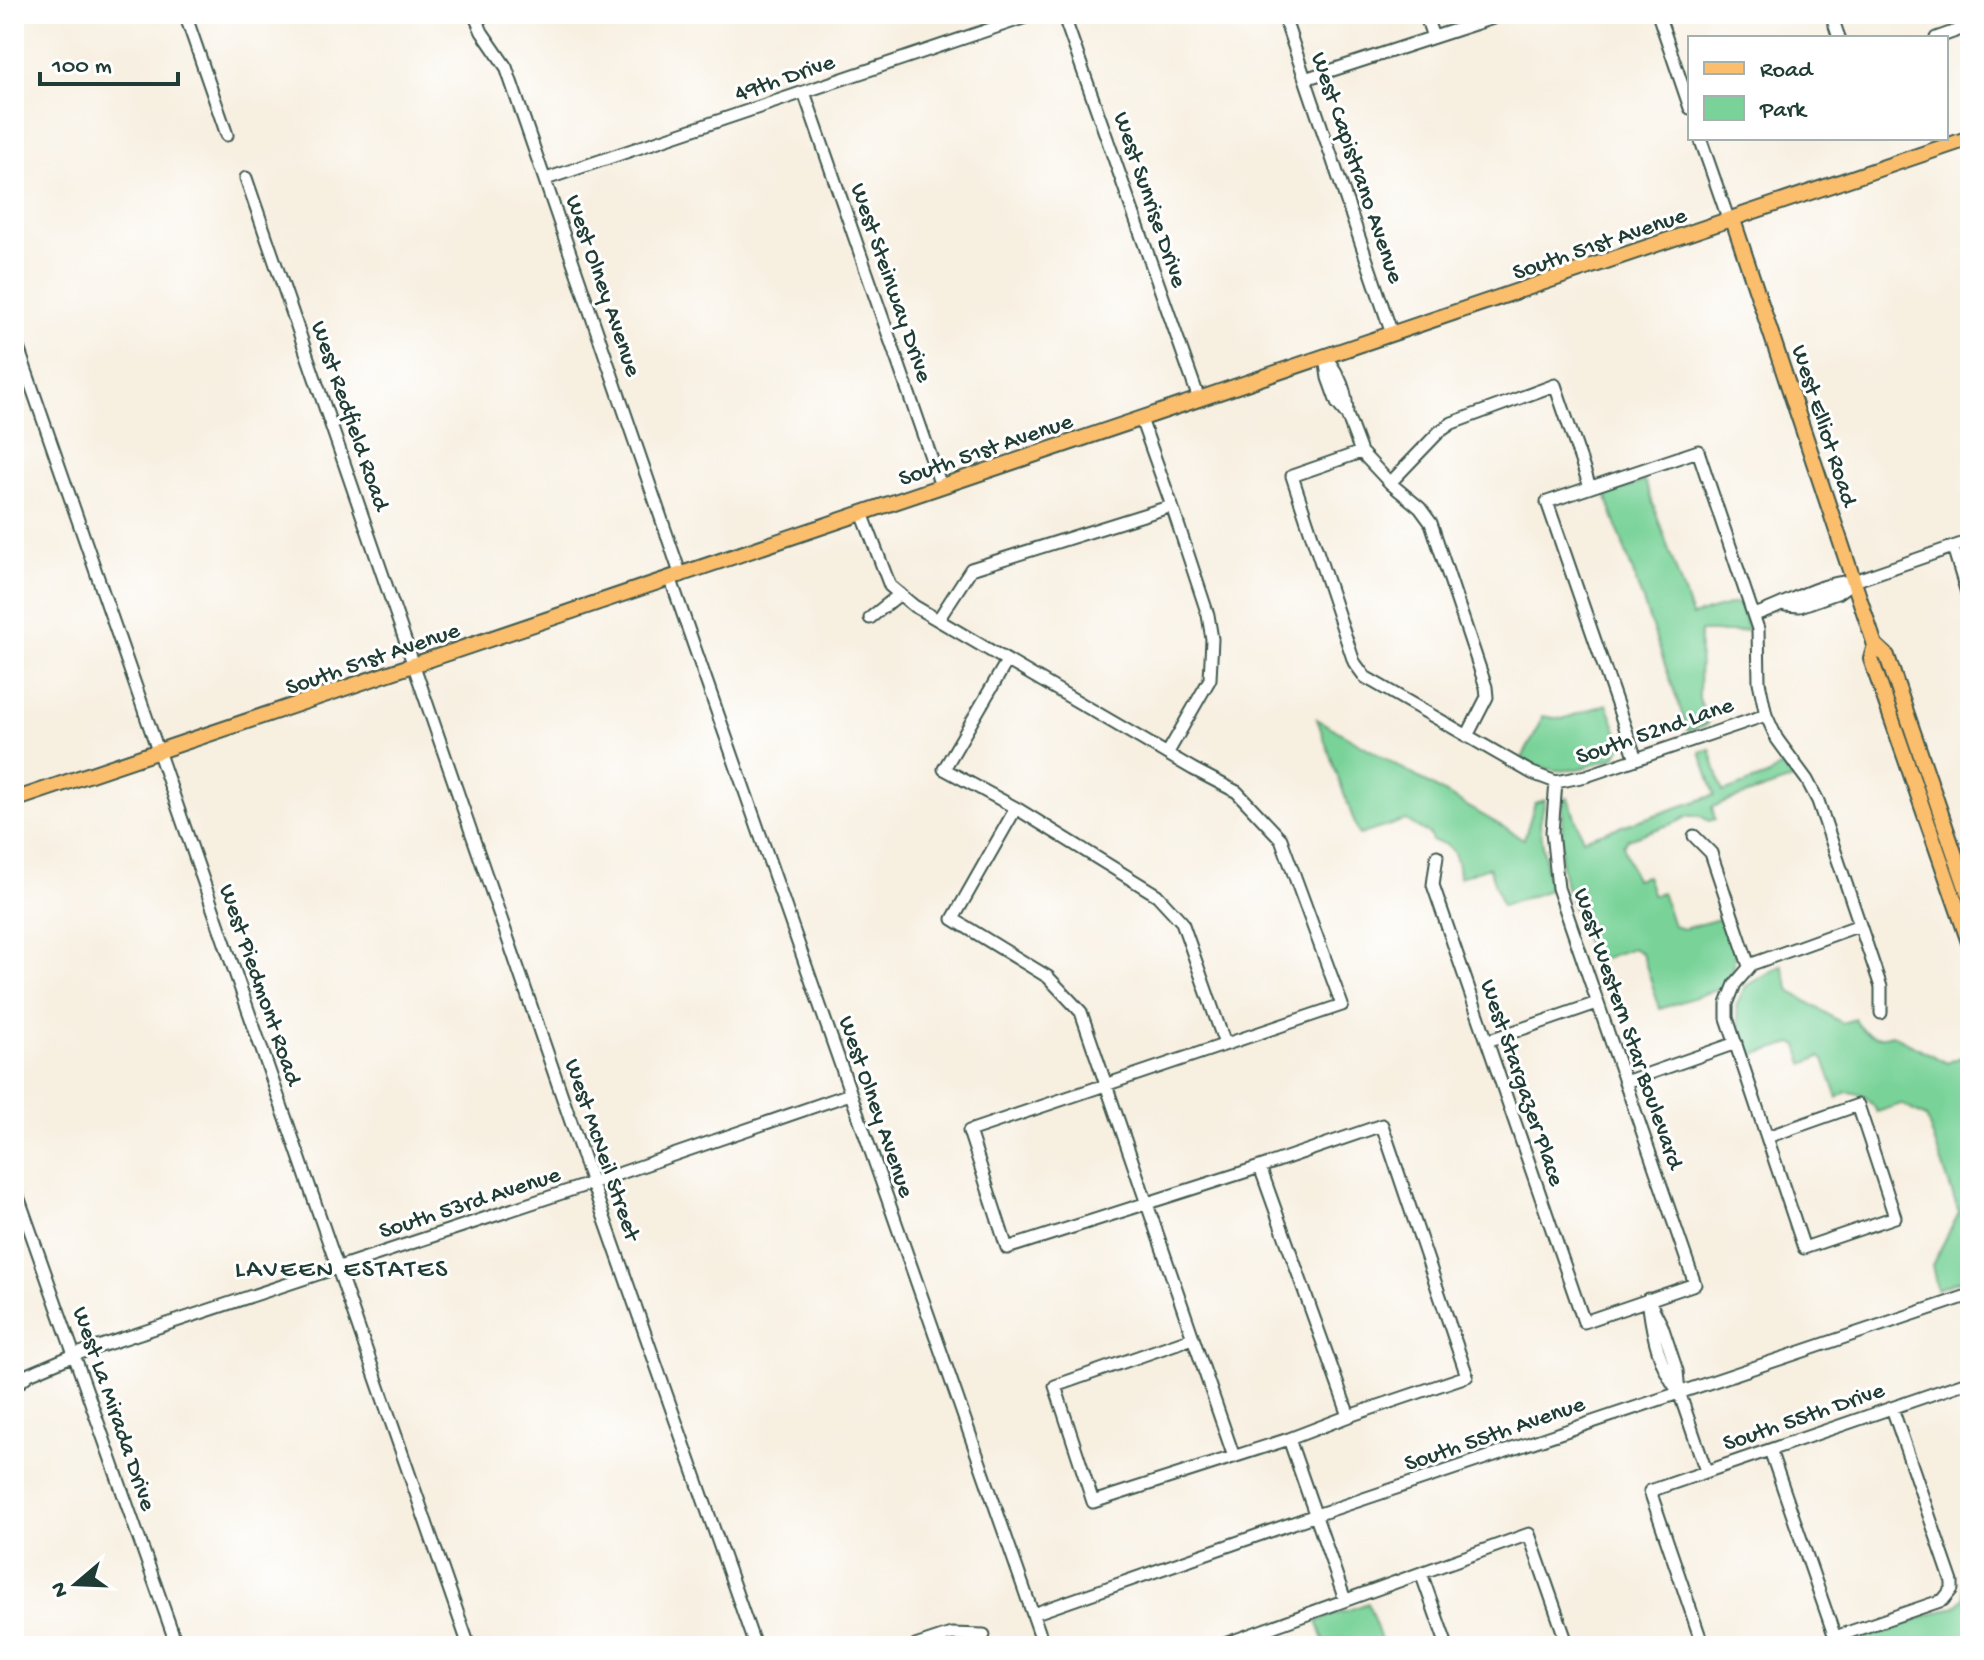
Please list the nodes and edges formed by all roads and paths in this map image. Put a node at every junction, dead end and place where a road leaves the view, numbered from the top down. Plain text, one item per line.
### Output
1 (185, 14) edge
2 (474, 14) edge
3 (1035, 14) edge
4 (1063, 14) edge
5 (1283, 14) edge
6 (1425, 14) edge
7 (1505, 14) edge
8 (1658, 14) edge
9 (1831, 14) edge
10 (1956, 14) edge
11 (1966, 28) edge
12 (1838, 36) edge
13 (1942, 36) edge
14 (1433, 37) junction
15 (1305, 79) junction
16 (804, 92) junction
17 (1688, 102) edge
18 (227, 135) dead end
19 (1970, 138) edge
20 (1701, 140) edge
21 (246, 178) dead end
22 (546, 179) junction
23 (1731, 220) junction
24 (1392, 334) junction
25 (14, 336) edge
26 (1325, 357) junction
27 (1199, 399) junction
28 (1141, 419) junction
29 (1361, 452) junction
30 (1390, 483) junction
31 (941, 486) junction
32 (1590, 487) junction
33 (1172, 506) junction
34 (862, 513) junction
35 (1970, 541) edge
36 (1953, 547) junction
37 (676, 578) junction
38 (1854, 581) junction
39 (900, 594) junction
40 (1970, 603) edge
41 (1754, 615) junction
42 (870, 618) dead end
43 (938, 620) junction
44 (1875, 645) junction
45 (1007, 661) junction
46 (416, 665) junction
47 (1766, 715) junction
48 (1467, 736) junction
49 (159, 753) junction
50 (1167, 754) junction
51 (1636, 759) junction
52 (1556, 782) junction
53 (14, 800) edge
54 (1016, 808) junction
55 (1694, 836) dead end
56 (1437, 856) dead end
57 (1970, 899) edge
58 (1860, 925) junction
59 (1970, 945) edge
60 (1749, 966) junction
61 (1597, 1003) junction
62 (1881, 1013) dead end
63 (1487, 1041) junction
64 (1736, 1043) junction
65 (1225, 1044) junction
66 (1625, 1082) junction
67 (1106, 1085) junction
68 (850, 1094) junction
69 (1767, 1137) junction
70 (1260, 1167) junction
71 (592, 1183) junction
72 (14, 1185) edge
73 (1147, 1204) junction
74 (337, 1269) junction
75 (1970, 1295) edge
76 (1648, 1299) junction
77 (1192, 1338) junction
78 (74, 1355) junction
79 (1970, 1381) edge
80 (14, 1387) edge
81 (1679, 1392) junction
82 (1892, 1408) junction
83 (1349, 1416) junction
84 (1289, 1439) junction
85 (1770, 1450) junction
86 (1234, 1457) junction
87 (1706, 1471) junction
88 (1316, 1515) junction
89 (1421, 1573) junction
90 (1345, 1600) junction
91 (1033, 1614) junction
92 (1261, 1631) junction
93 (984, 1635) dead end
94 (1836, 1642) edge
95 (177, 1646) edge
96 (469, 1646) edge
97 (755, 1646) edge
98 (915, 1646) edge
99 (1044, 1646) edge
100 (1219, 1646) edge
101 (1266, 1646) edge
102 (1447, 1646) edge
103 (1568, 1646) edge
104 (1703, 1646) edge

1 - 18 street
2 - 22 street, West Olney Avenue
3 - 16 street, 49th Drive
4 - 27 street, West Sunrise Drive
5 - 15 street, West Capistrano Avenue
6 - 14 street
7 - 14 street
8 - 17 street
9 - 12 street
10 - 11 street
11 - 13 street
14 - 15 street
15 - 24 street, West Capistrano Avenue
16 - 22 street, 49th Drive
16 - 31 street, West Steinway Drive
19 - 23 main road, South 51st Avenue
20 - 23 street, West Elliot Road
21 - 46 street, West Redfield Road
22 - 37 street, West Olney Avenue
23 - 24 main road, South 51st Avenue
23 - 38 main road, West Elliot Road
24 - 26 main road, South 51st Avenue
25 - 49 street, West Piedmont Road
26 - 27 main road, South 51st Avenue
26 - 29 street
27 - 28 main road, South 51st Avenue
28 - 31 main road, South 51st Avenue
28 - 33 street
29 - 30 street
29 - 48 street
30 - 32 street
30 - 48 street
31 - 34 main road, South 51st Avenue
32 - 41 street
32 - 51 street
33 - 43 street
33 - 50 street
34 - 37 main road, South 51st Avenue
34 - 39 street
35 - 36 street
36 - 38 street
36 - 40 street
37 - 46 main road, South 51st Avenue
37 - 68 street, West Olney Avenue
38 - 41 street
38 - 44 main road, West Elliot Road
39 - 42 street
39 - 43 street
41 - 47 street
43 - 45 street
44 - 57 main road, West Elliot Road
44 - 59 main road, West Elliot Road
45 - 50 street
45 - 54 street
46 - 49 main road, South 51st Avenue
46 - 71 street, West McNeil Street
47 - 51 street, South 52nd Lane
47 - 58 street
48 - 52 street
49 - 53 main road, South 51st Avenue
49 - 74 street, West Piedmont Road
50 - 65 street
51 - 52 street, South 52nd Lane
52 - 61 street, West Western Star Boulevard
54 - 65 street
54 - 67 street
55 - 60 street
56 - 63 street, West Stargazer Place
58 - 60 street
58 - 62 street
60 - 64 street
61 - 63 street
61 - 66 street, West Western Star Boulevard
63 - 76 street, West Stargazer Place
64 - 66 street
64 - 69 street
65 - 67 street
66 - 76 street, West Western Star Boulevard
67 - 73 street
67 - 73 street
68 - 71 street, South 53rd Avenue
68 - 91 street, West Olney Avenue
69 - 69 street
70 - 73 street
70 - 83 street
70 - 83 street
71 - 74 street, South 53rd Avenue
71 - 97 street, West McNeil Street
72 - 78 street, West La Mirada Drive
73 - 77 street
74 - 78 street, South 53rd Avenue
74 - 96 street, West Piedmont Road
75 - 81 street, South 55th Avenue
76 - 81 street
77 - 86 street
77 - 86 street
78 - 80 street, South 53rd Avenue
78 - 95 street, West La Mirada Drive
79 - 82 street, South 55th Drive
81 - 87 street
81 - 88 street, South 55th Avenue
82 - 85 street, South 55th Drive
82 - 94 street
83 - 84 street
84 - 86 street
84 - 88 street
85 - 87 street, South 55th Drive
85 - 94 street
87 - 104 street, South 55th Drive
88 - 90 street
88 - 91 street, South 55th Avenue
89 - 90 street
89 - 102 street
89 - 103 street
90 - 92 street
91 - 99 street, West Olney Avenue
92 - 100 street
92 - 101 street
93 - 98 street

